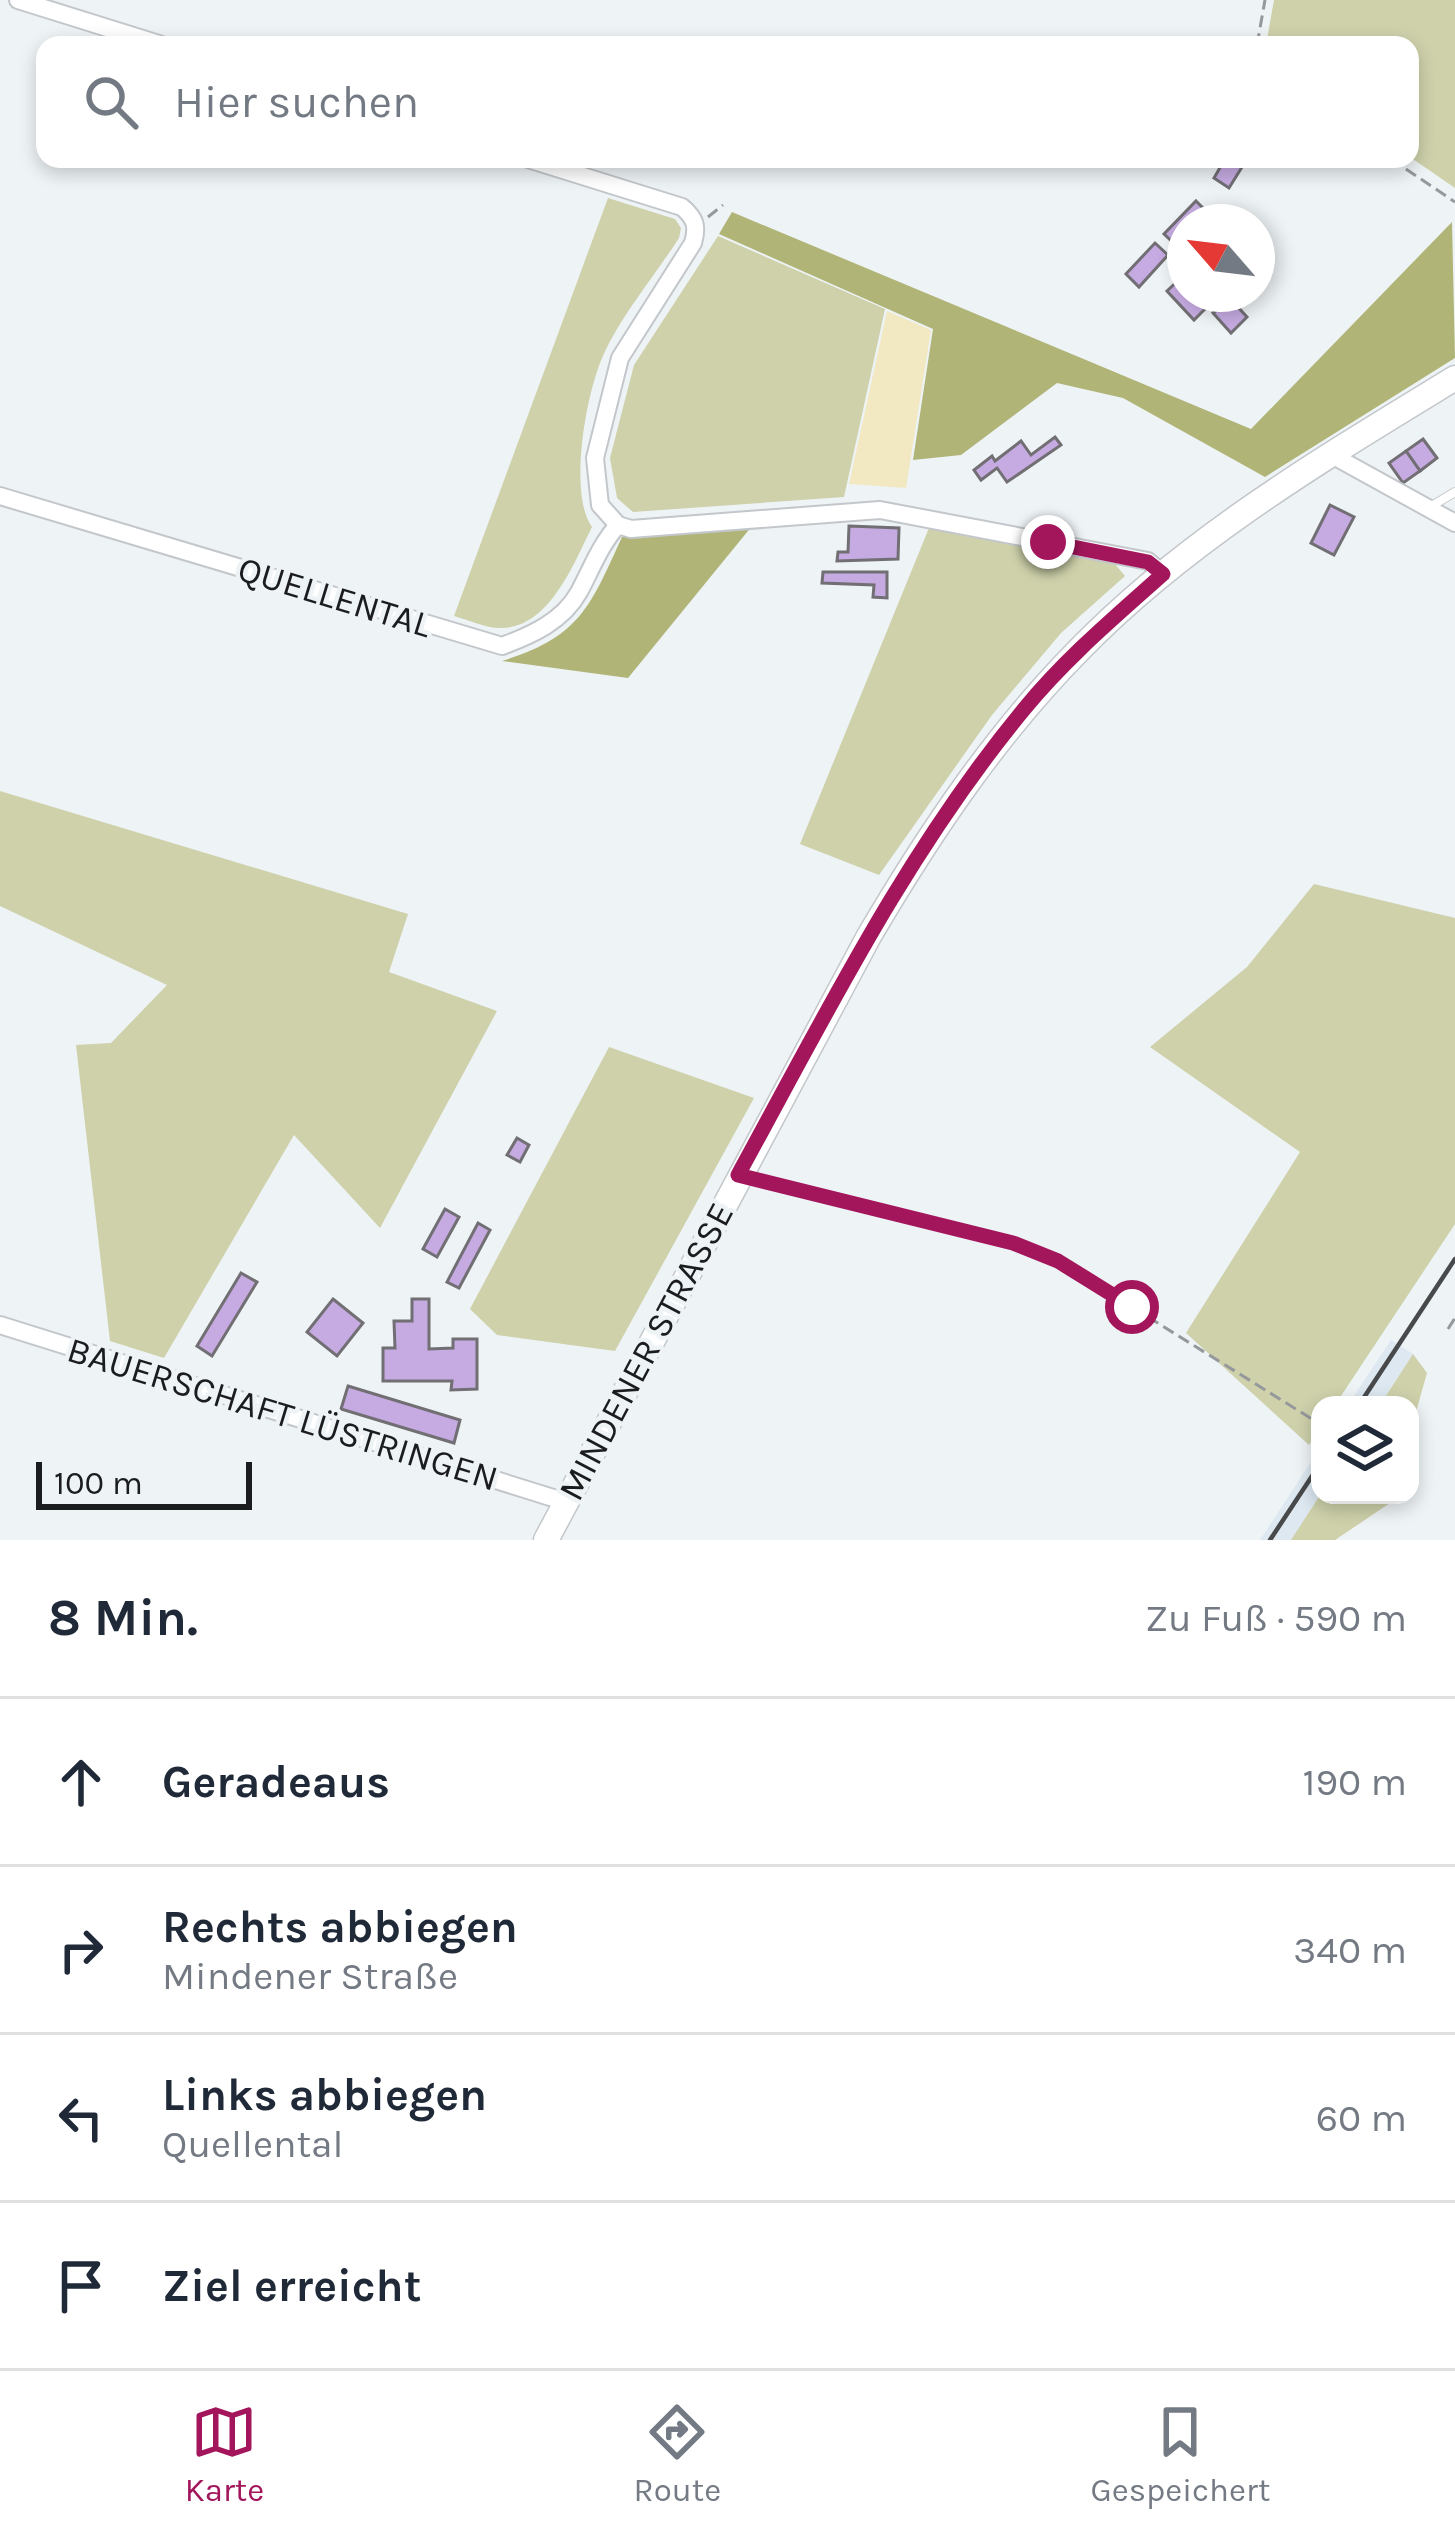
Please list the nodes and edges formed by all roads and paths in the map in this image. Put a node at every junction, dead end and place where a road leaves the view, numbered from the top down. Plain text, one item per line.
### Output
1 (18, 0) edge
2 (1265, 0) edge
3 (133, 36) edge
4 (1258, 36) edge
5 (557, 168) edge
6 (1404, 168) edge
7 (1455, 202) edge
8 (723, 205) dead end
9 (695, 222) junction
10 (1455, 378) edge
11 (1330, 454) junction
12 (1455, 493) edge
13 (0, 496) edge
14 (1428, 508) junction
15 (1455, 523) edge
16 (618, 525) junction
17 (1163, 574) junction
18 (738, 1175) junction
19 (1455, 1318) edge
20 (0, 1325) edge
21 (1448, 1329) dead end
22 (1311, 1418) edge
23 (566, 1502) junction
24 (546, 1540) edge

1 - 3 street
2 - 4 path
5 - 9 street
6 - 7 path
8 - 9 path
9 - 16 street
10 - 11 main road, MINDENER STRASSE
11 - 14 street
11 - 17 main road, MINDENER STRASSE
12 - 14 lane
13 - 16 street, QUELLENTAL
14 - 15 street
16 - 17 street
17 - 18 main road, MINDENER STRASSE
18 - 22 path
18 - 23 main road, MINDENER STRASSE
19 - 21 path
20 - 23 street, BAUERSCHAFT LÜSTRINGEN
23 - 24 main road, MINDENER STRASSE

